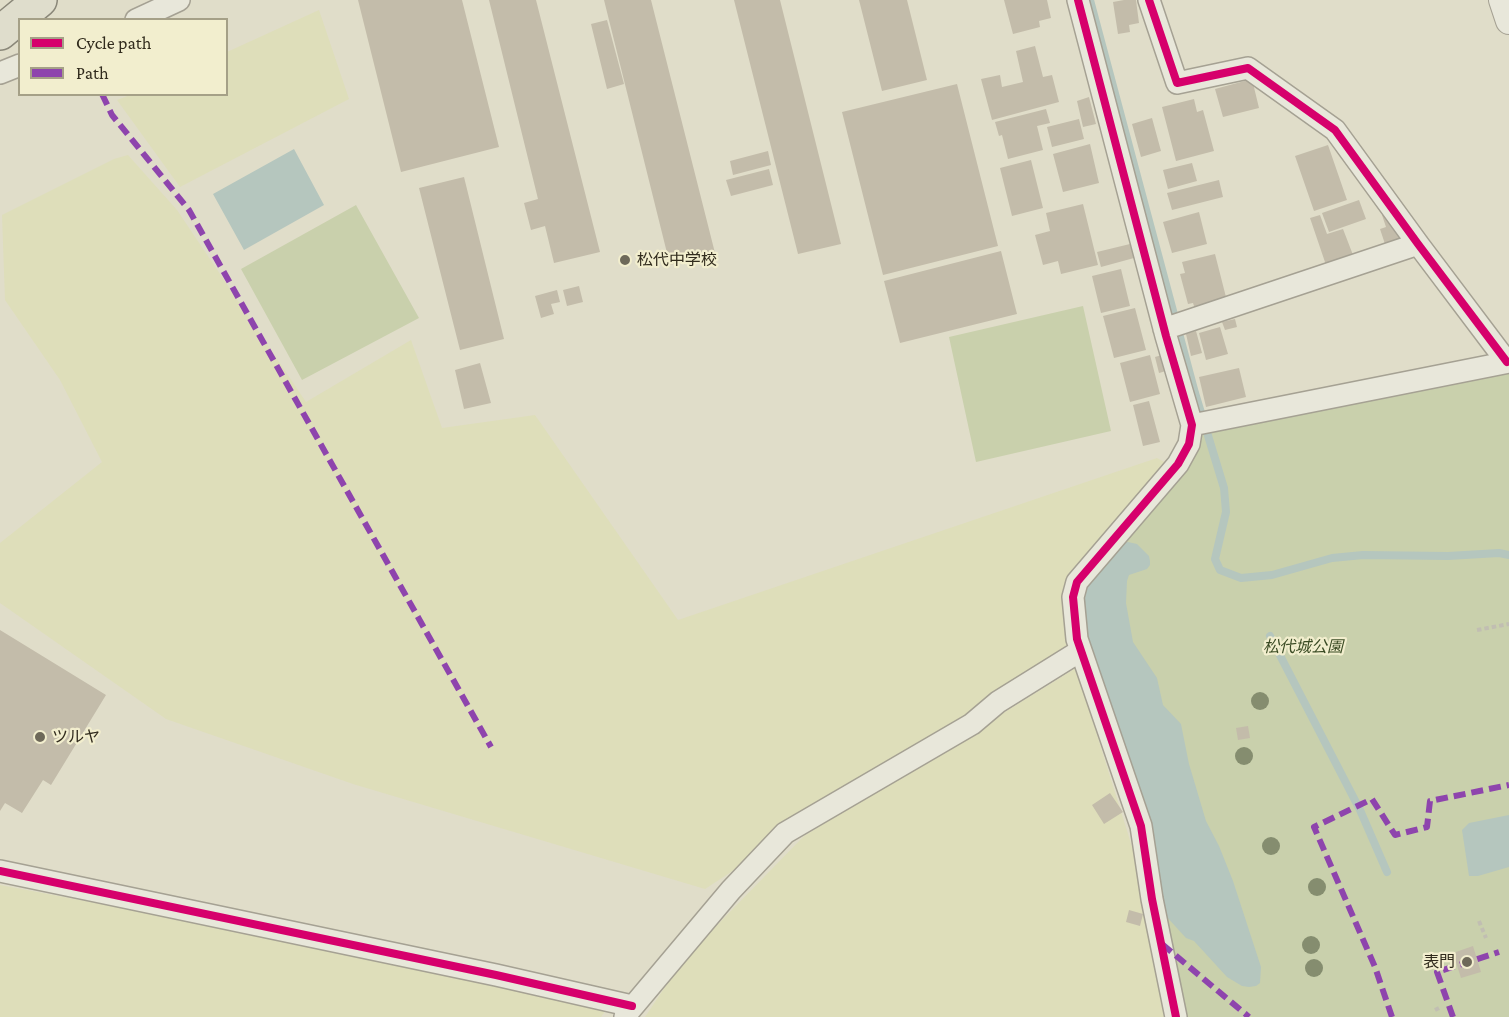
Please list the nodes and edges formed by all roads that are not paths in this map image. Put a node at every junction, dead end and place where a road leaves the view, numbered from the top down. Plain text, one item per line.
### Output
1 (39, 0) edge
2 (179, 0) edge
3 (1078, 0) edge
4 (1149, 0) edge
5 (1502, 0) edge
6 (140, 18) edge
7 (1509, 21) edge
8 (0, 33) edge
9 (18, 66) edge
10 (0, 73) edge
11 (1418, 244) junction
12 (1165, 328) junction
13 (1508, 362) edge
14 (1192, 425) junction
15 (1080, 651) junction
16 (0, 871) edge
17 (628, 1012) edge
18 (1176, 1017) edge

1 - 8 main road
2 - 6 street
3 - 12 street
4 - 11 street
5 - 7 street
9 - 10 street
11 - 12 street
11 - 13 street
12 - 14 street
13 - 14 street
14 - 15 street
15 - 17 street
15 - 18 street
16 - 17 street

